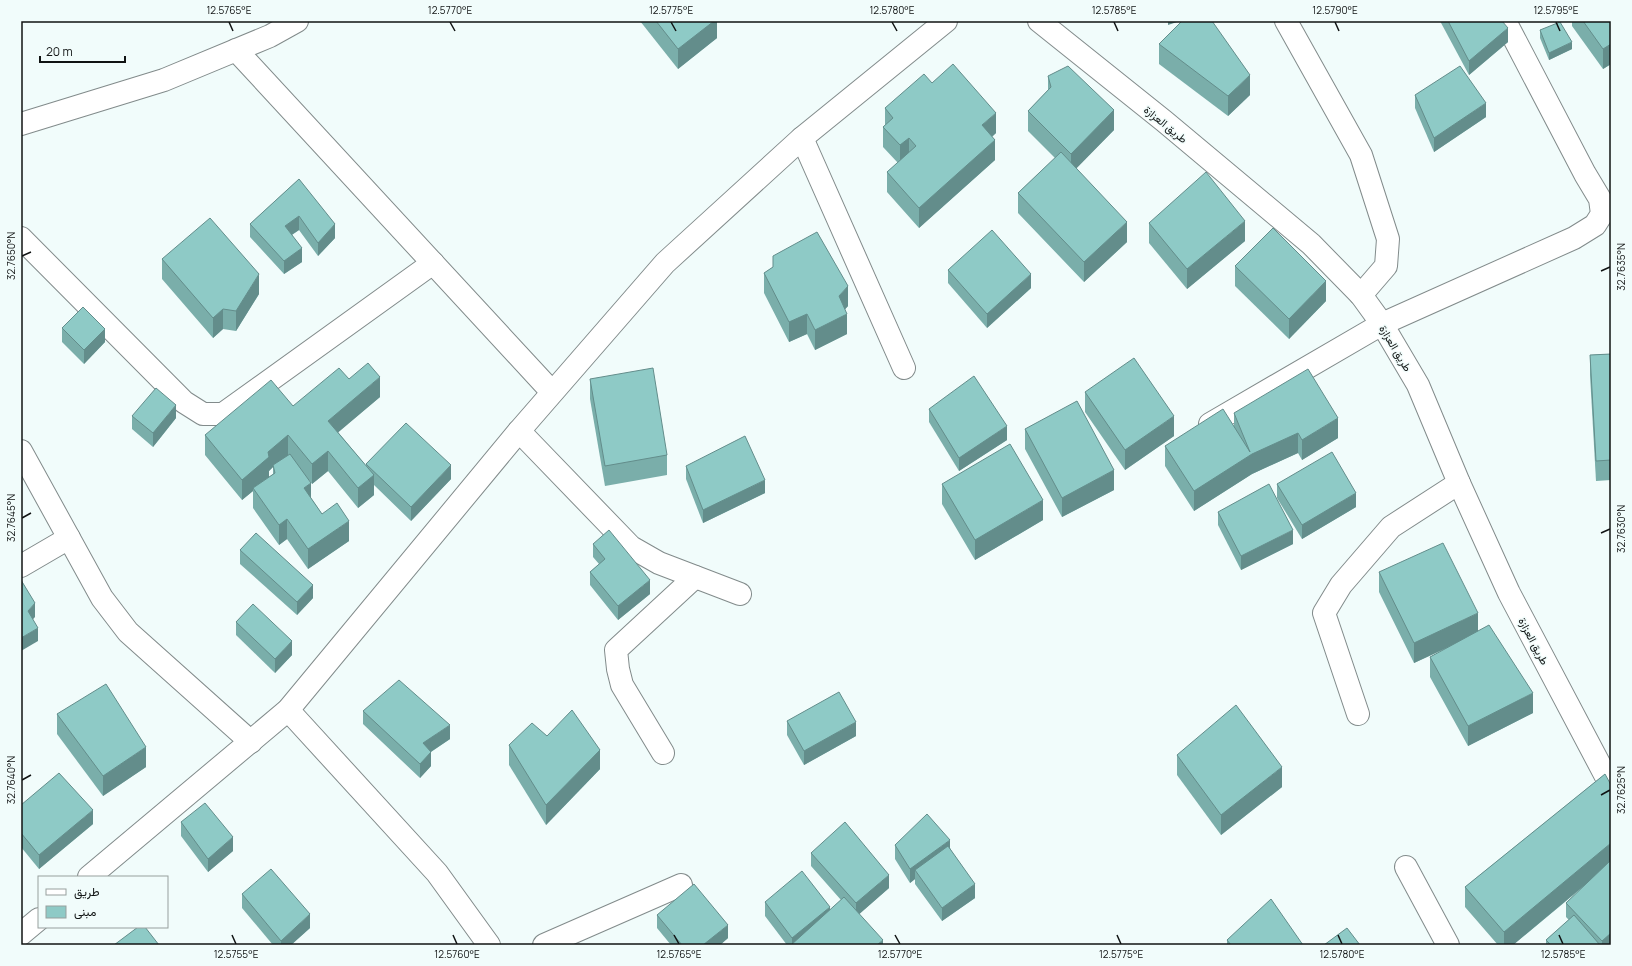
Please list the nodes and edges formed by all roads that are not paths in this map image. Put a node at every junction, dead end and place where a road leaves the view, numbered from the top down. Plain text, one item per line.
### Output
1 (297, 21) edge
2 (946, 21) edge
3 (1039, 21) edge
4 (1286, 21) edge
5 (1505, 21) edge
6 (236, 50) junction
7 (21, 124) edge
8 (802, 138) junction
9 (21, 238) edge
10 (433, 263) junction
11 (1361, 295) junction
12 (1382, 324) junction
13 (904, 368) dead end
14 (552, 392) junction
15 (1210, 424) edge
16 (519, 431) junction
17 (21, 451) edge
18 (1459, 483) junction
19 (69, 538) junction
20 (21, 566) edge
21 (694, 577) junction
22 (740, 594) dead end
23 (288, 710) junction
24 (1358, 714) dead end
25 (251, 742) junction
26 (663, 753) dead end
27 (1611, 786) edge
28 (1406, 868) dead end
29 (90, 876) edge
30 (681, 885) dead end
31 (38, 920) edge
32 (21, 934) edge
33 (489, 945) edge
34 (544, 945) edge
35 (1448, 945) edge

1 - 6 street
2 - 8 street
3 - 11 street, طريق العزازة
4 - 11 street
5 - 12 street
6 - 7 street
6 - 10 street
8 - 13 street
8 - 14 street
9 - 10 street
10 - 14 street
11 - 12 street, طريق العزازة
12 - 15 street
12 - 18 street, طريق العزازة
14 - 16 street
16 - 21 street
16 - 23 street
17 - 19 street
18 - 24 street
18 - 27 street, طريق العزازة
19 - 20 street
19 - 25 street
21 - 22 street
21 - 26 street
23 - 25 street
23 - 33 street
25 - 29 street
28 - 35 street
30 - 34 street
31 - 32 street

